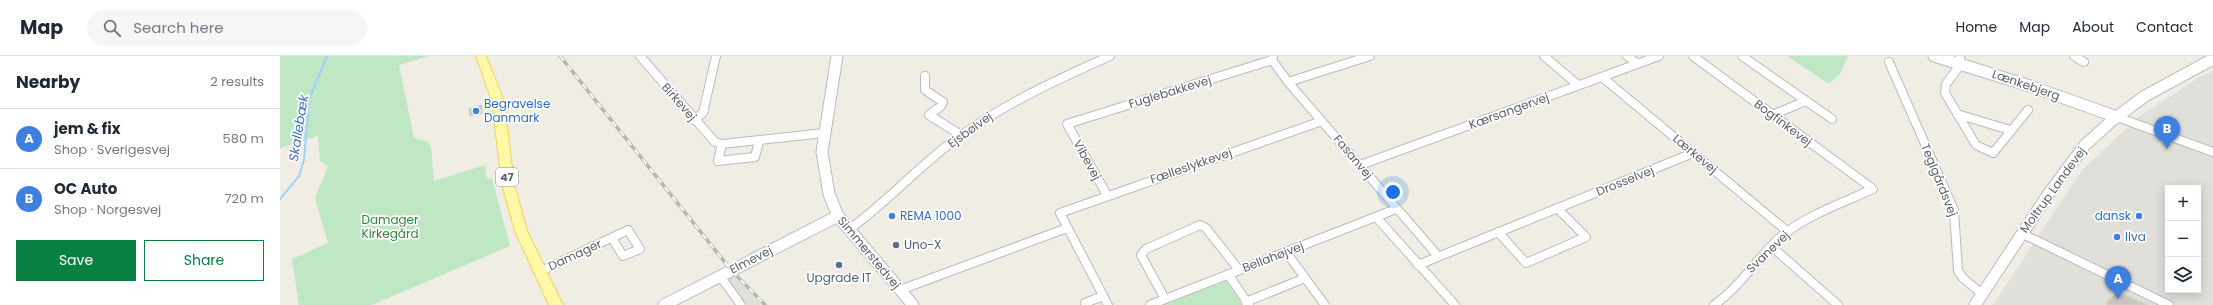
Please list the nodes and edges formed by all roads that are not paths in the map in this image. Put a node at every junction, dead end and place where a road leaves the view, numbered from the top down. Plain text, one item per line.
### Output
1 (481, 56) edge
2 (640, 56) edge
3 (716, 56) edge
4 (837, 56) edge
5 (1110, 56) edge
6 (1343, 56) edge
7 (1370, 56) edge
8 (1544, 56) edge
9 (1627, 56) edge
10 (1659, 56) edge
11 (1693, 56) edge
12 (1742, 56) edge
13 (1934, 56) edge
14 (2074, 56) edge
15 (1273, 58) edge
16 (2213, 59) edge
17 (1961, 60) edge
18 (1889, 62) dead end
19 (2084, 62) dead end
20 (1348, 63) junction
21 (1637, 64) junction
22 (925, 76) dead end
23 (1602, 77) junction
24 (1288, 82) junction
25 (1578, 85) junction
26 (1806, 101) junction
27 (2028, 110) dead end
28 (1772, 114) junction
29 (1958, 114) junction
30 (2117, 117) junction
31 (694, 120) junction
32 (1832, 120) dead end
33 (1322, 121) junction
34 (1067, 124) joint
35 (2010, 130) junction
36 (824, 133) junction
37 (961, 135) junction
38 (759, 140) junction
39 (722, 144) junction
40 (2213, 152) edge
41 (1693, 153) junction
42 (1360, 165) junction
43 (1873, 189) joint
44 (1107, 195) junction
45 (1557, 208) junction
46 (1396, 209) junction
47 (838, 216) junction
48 (1376, 217) junction
49 (1067, 228) junction
50 (848, 230) junction
51 (1498, 232) junction
52 (1788, 232) junction
53 (2021, 233) junction
54 (612, 238) dead end
55 (1771, 246) junction
56 (1286, 252) junction
57 (1438, 256) junction
58 (1418, 265) junction
59 (1239, 270) junction
60 (539, 272) junction
61 (1228, 274) junction
62 (720, 276) junction
63 (1305, 278) junction
64 (900, 290) junction
65 (1982, 294) junction
66 (1103, 296) junction
67 (1165, 299) junction
68 (1248, 303) edge
69 (1323, 304) edge
70 (556, 305) edge
71 (664, 305) edge
72 (741, 305) edge
73 (913, 305) edge
74 (1087, 305) edge
75 (1108, 305) edge
76 (1150, 305) edge
77 (1455, 305) edge
78 (1714, 305) edge
79 (1838, 305) edge
80 (1975, 305) edge
81 (2169, 305) edge

1 - 60 main road, 47
2 - 31 street, Birkevej
3 - 31 street
4 - 36 street, Simmerstedvej
5 - 37 street, Ejsbølvej
6 - 20 street
7 - 20 street
8 - 25 street
9 - 21 street
10 - 21 street, Kærsangervej
11 - 28 street, Bogfinkevej
12 - 26 street
13 - 17 street, Lænkebjerg
14 - 19 street
15 - 24 street, Fasanvej
15 - 34 street, Fuglebakkevej
16 - 30 street, Moltrup Landevej
17 - 29 street
17 - 30 street, Lænkebjerg
18 - 65 street, Teglgårdsvej
20 - 24 street
21 - 23 street, Kærsangervej
22 - 37 street
23 - 25 street, Kærsangervej
23 - 41 street, Lærkevej
24 - 33 street, Fasanvej
25 - 42 street, Kærsangervej
26 - 28 street
26 - 32 street
27 - 35 street
28 - 43 street, Bogfinkevej
29 - 35 street
29 - 35 street
30 - 40 street
30 - 53 street, Moltrup Landevej
31 - 39 street, Birkevej
33 - 42 street, Fasanvej
33 - 44 street, Fælleslykkevej
34 - 44 street, Vibevej
36 - 38 street
36 - 47 street, Simmerstedvej
37 - 50 street, Ejsbølvej
38 - 39 street
38 - 39 street
41 - 45 street, Drosselvej
41 - 52 street, Lærkevej
42 - 46 street, Fasanvej
43 - 52 street, Svanevej
44 - 49 street, Fælleslykkevej
45 - 51 street, Drosselvej
45 - 51 street
46 - 48 street, Bellahøjvej
46 - 57 street, Fasanvej
47 - 50 street, Simmerstedvej
47 - 62 street, Elmevej
48 - 56 street, Bellahøjvej
48 - 58 street
49 - 64 street
49 - 66 street
50 - 64 street, Simmerstedvej
51 - 57 street, Drosselvej
52 - 55 street, Svanevej
53 - 65 street, Moltrup Landevej
53 - 81 street
54 - 60 street, Damager
55 - 78 street, Svanevej
55 - 79 street
56 - 59 street, Bellahøjvej
56 - 63 street
57 - 58 street, Drosselvej
58 - 77 street
59 - 61 street, Bellahøjvej
59 - 67 street
60 - 70 main road, 47
61 - 67 street, Bellahøjvej
61 - 68 street
62 - 71 street, Elmevej
62 - 72 street
63 - 68 street
63 - 69 street
64 - 73 street, Simmerstedvej
65 - 80 street, Moltrup Landevej
66 - 74 street
66 - 75 street
67 - 76 street, Bellahøjvej

